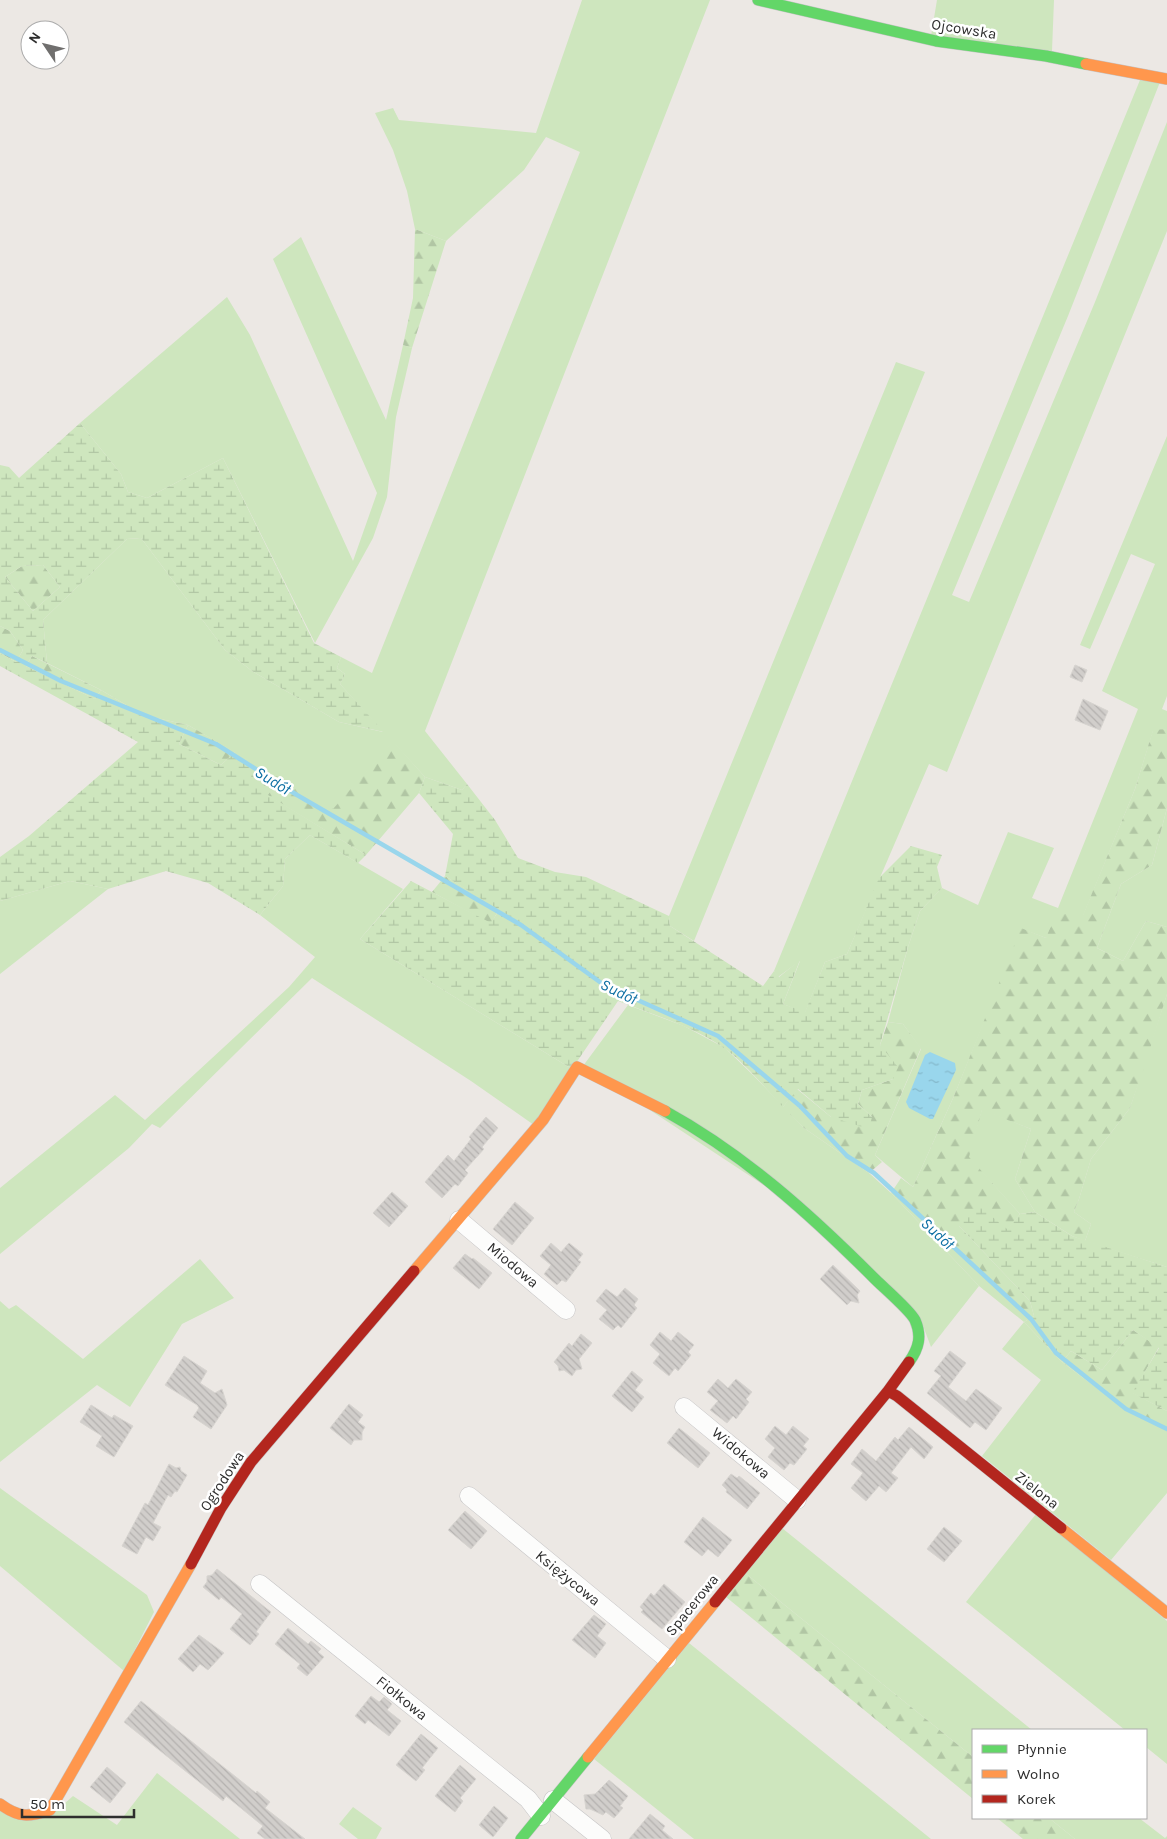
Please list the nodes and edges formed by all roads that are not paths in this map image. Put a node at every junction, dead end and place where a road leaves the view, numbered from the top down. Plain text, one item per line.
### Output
1 (758, 0) edge
2 (1167, 79) edge
3 (459, 1220) junction
4 (566, 1310) dead end
5 (888, 1391) junction
6 (684, 1407) dead end
7 (469, 1496) dead end
8 (797, 1500) junction
9 (260, 1584) dead end
10 (1167, 1613) edge
11 (667, 1659) junction
12 (553, 1800) junction
13 (0, 1804) edge
14 (541, 1816) junction
15 (521, 1839) edge
16 (602, 1839) edge

1 - 2 street, Ojcowska
3 - 4 street, Miodowa
3 - 5 street, Ogrodowa
3 - 13 street, Ogrodowa
5 - 8 street, Spacerowa
5 - 10 street, Zielona
6 - 8 street, Widokowa
7 - 11 street, Księżycowa
8 - 11 street, Spacerowa
9 - 14 street, Fiołkowa
11 - 12 street, Spacerowa
12 - 14 street, Spacerowa
12 - 16 street
14 - 15 street, Spacerowa

